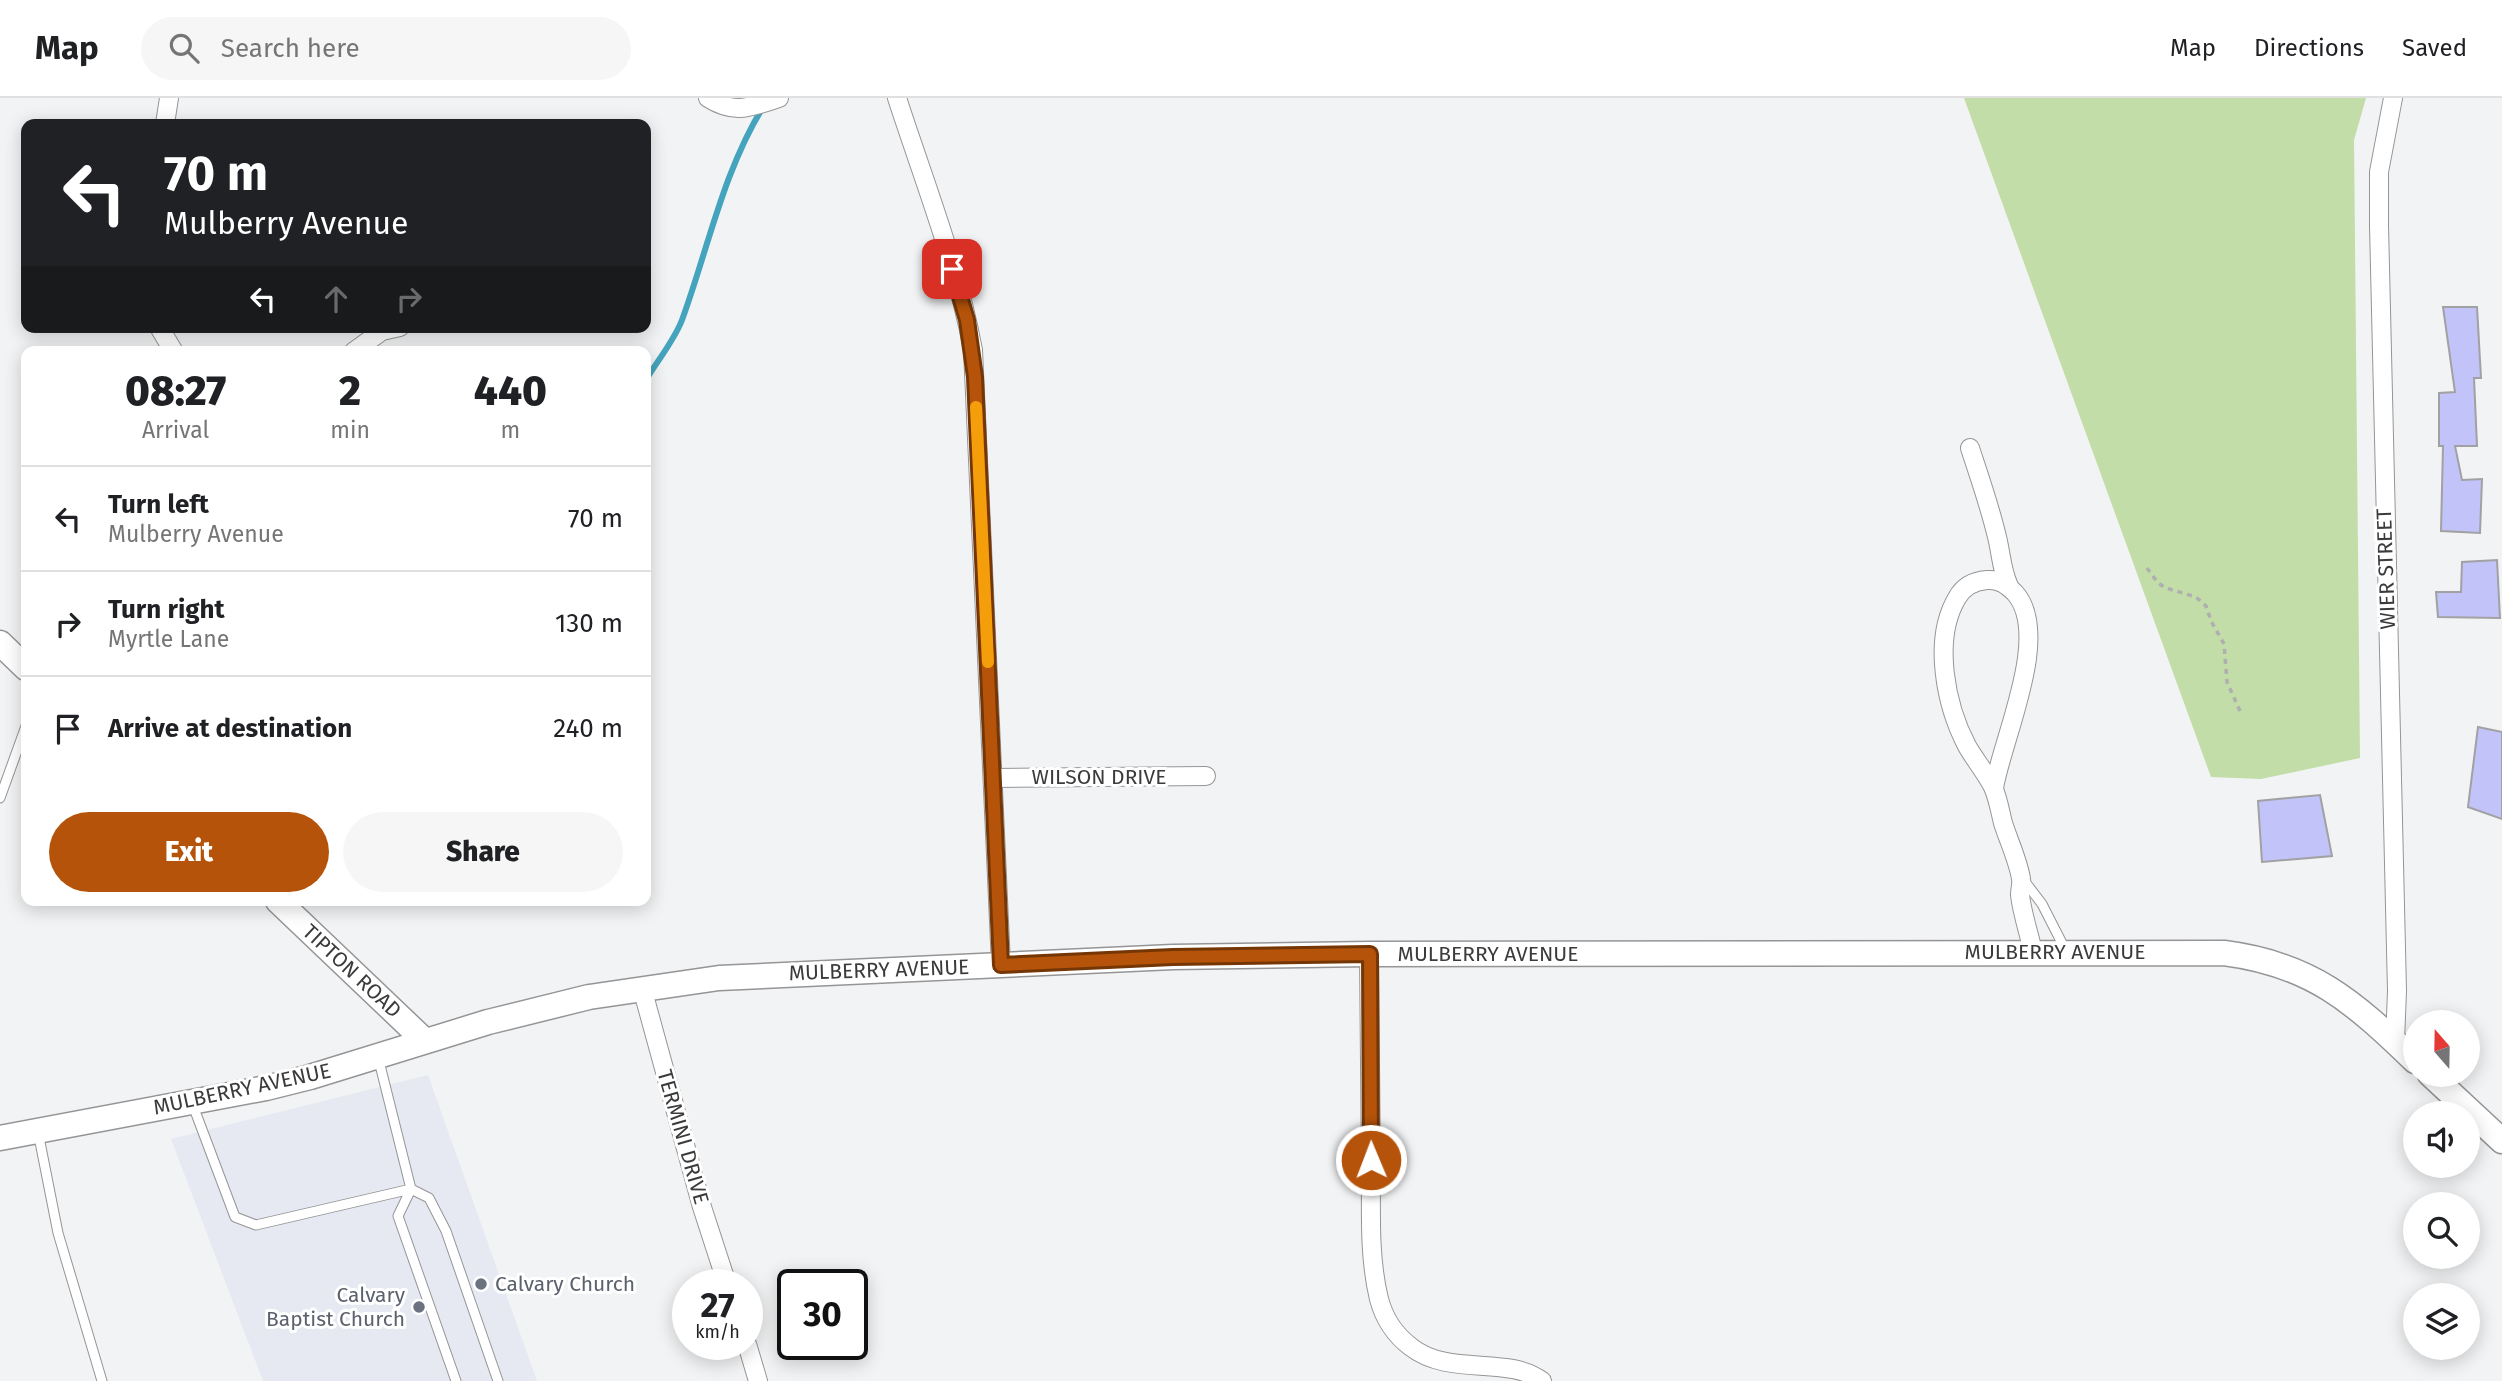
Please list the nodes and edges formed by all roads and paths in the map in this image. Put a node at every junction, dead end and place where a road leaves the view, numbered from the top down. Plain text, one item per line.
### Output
1 (169, 98) edge
2 (708, 98) edge
3 (779, 98) edge
4 (897, 98) edge
5 (2393, 98) edge
6 (166, 119) edge
7 (379, 333) edge
8 (361, 346) edge
9 (1970, 448) dead end
10 (2147, 568) dead end
11 (2009, 586) junction
12 (0, 643) edge
13 (21, 663) edge
14 (2240, 711) dead end
15 (21, 740) edge
16 (1206, 776) dead end
17 (993, 778) junction
18 (1994, 788) junction
19 (0, 798) edge
20 (2021, 878) junction
21 (283, 906) edge
22 (2033, 952) junction
23 (2067, 952) junction
24 (1370, 954) junction
25 (1001, 965) junction
26 (642, 988) junction
27 (425, 1041) junction
28 (2395, 1042) junction
29 (2403, 1049) edge
30 (378, 1056) junction
31 (2444, 1087) edge
32 (191, 1101) junction
33 (38, 1130) junction
34 (0, 1138) edge
35 (2502, 1141) edge
36 (411, 1189) junction
37 (722, 1269) edge
38 (752, 1360) edge
39 (102, 1381) edge
40 (456, 1381) edge
41 (498, 1381) edge
42 (758, 1381) edge
43 (1542, 1381) edge

1 - 6 street
2 - 3 street
4 - 17 street
5 - 28 street, WIER STREET
7 - 8 street
9 - 11 street
10 - 14 path
11 - 18 street
11 - 18 street
12 - 13 main road
15 - 19 lane
16 - 17 street, WILSON DRIVE
17 - 25 street
18 - 20 street
20 - 22 street
20 - 23 lane
21 - 27 main road, TIPTON ROAD
22 - 23 main road, MULBERRY AVENUE
22 - 24 main road, MULBERRY AVENUE
23 - 28 main road, MULBERRY AVENUE
24 - 25 main road, MULBERRY AVENUE
24 - 43 street
25 - 26 main road, MULBERRY AVENUE
26 - 27 main road, MULBERRY AVENUE
26 - 37 street, TERMINI DRIVE
27 - 30 main road, MULBERRY AVENUE
28 - 29 main road, MULBERRY AVENUE
30 - 32 main road, MULBERRY AVENUE
30 - 36 lane
31 - 35 main road
32 - 33 main road, MULBERRY AVENUE
32 - 36 lane
33 - 34 main road, MULBERRY AVENUE
33 - 39 lane
36 - 40 lane
36 - 41 lane
38 - 42 street

